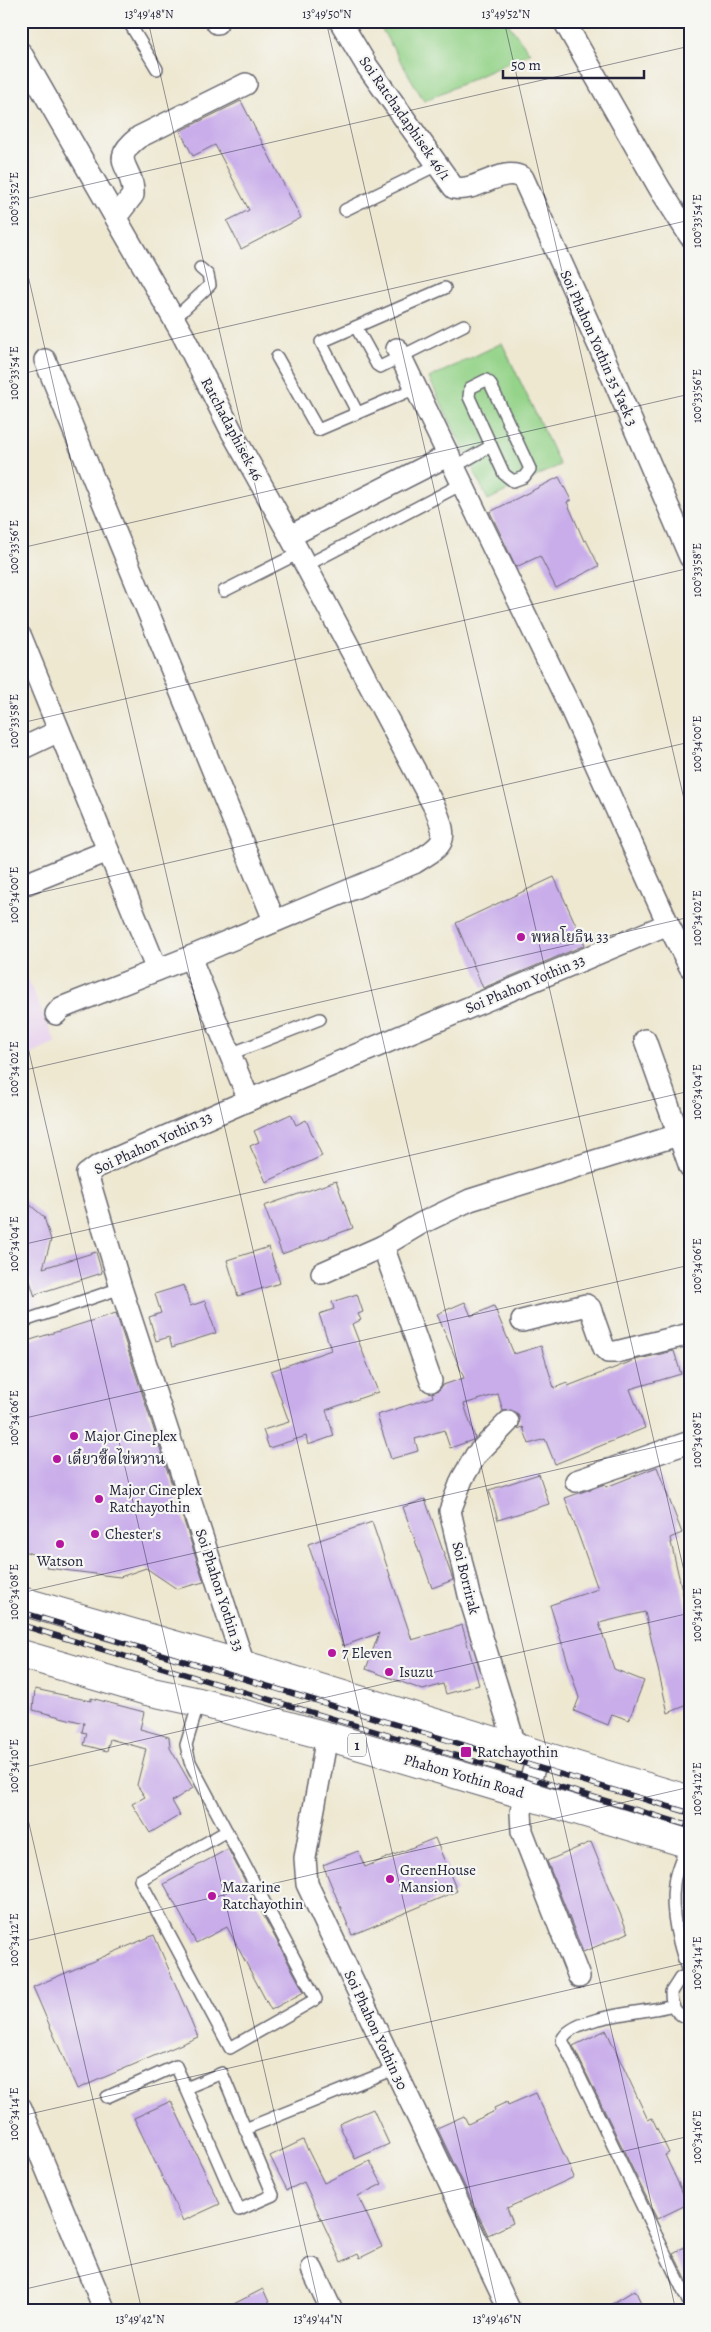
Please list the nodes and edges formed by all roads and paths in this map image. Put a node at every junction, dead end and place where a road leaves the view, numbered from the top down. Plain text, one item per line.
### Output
1 (128, 21) edge
2 (340, 21) edge
3 (564, 21) edge
4 (21, 54) edge
5 (157, 70) dead end
6 (246, 84) dead end
7 (437, 165) junction
8 (484, 183) joint
9 (345, 210) dead end
10 (116, 217) junction
11 (690, 236) edge
12 (200, 268) dead end
13 (445, 288) dead end
14 (174, 318) junction
15 (464, 325) dead end
16 (356, 327) junction
17 (399, 353) junction
18 (277, 357) dead end
19 (45, 360) dead end
20 (416, 388) junction
21 (357, 412) junction
22 (491, 446) junction
23 (455, 469) junction
24 (298, 552) junction
25 (690, 558) edge
26 (224, 591) dead end
27 (21, 637) edge
28 (60, 731) junction
29 (21, 749) edge
30 (108, 851) junction
31 (28, 883) dead end
32 (274, 920) junction
33 (668, 924) junction
34 (190, 956) junction
35 (690, 967) edge
36 (157, 970) junction
37 (56, 1014) dead end
38 (320, 1019) dead end
39 (645, 1040) dead end
40 (230, 1054) junction
41 (249, 1100) junction
42 (678, 1135) junction
43 (690, 1167) edge
44 (384, 1246) junction
45 (322, 1273) dead end
46 (121, 1288) junction
47 (522, 1320) dead end
48 (21, 1322) edge
49 (690, 1334) edge
50 (431, 1381) dead end
51 (508, 1422) dead end
52 (690, 1442) edge
53 (576, 1481) dead end
54 (21, 1601) edge
55 (21, 1617) edge
56 (52, 1638) junction
57 (21, 1640) edge
58 (21, 1654) edge
59 (244, 1665) junction
60 (275, 1675) junction
61 (199, 1702) junction
62 (237, 1712) junction
63 (327, 1736) junction
64 (527, 1752) junction
65 (527, 1795) junction
66 (690, 1800) edge
67 (227, 1831) junction
68 (688, 1844) edge
69 (689, 1974) edge
70 (579, 1977) dead end
71 (673, 2005) junction
72 (690, 2019) edge
73 (394, 2069) junction
74 (186, 2088) junction
75 (107, 2097) dead end
76 (21, 2108) edge
77 (245, 2129) junction
78 (312, 2269) dead end
79 (690, 2305) edge
80 (105, 2311) edge
81 (332, 2311) edge
82 (510, 2311) edge

1 - 5 lane
2 - 7 street, Soi Ratchadaphisek 46/1
3 - 11 street
4 - 10 street, Ratchadaphisek 46
6 - 10 street
7 - 8 street, Soi Ratchadaphisek 46/1
7 - 9 lane
8 - 25 street, Soi Phahon Yothin 35 Yaek 3
10 - 14 street, Ratchadaphisek 46
12 - 14 lane
13 - 16 lane
14 - 24 street, Ratchadaphisek 46
15 - 17 lane
16 - 17 lane
16 - 21 lane
17 - 20 street
18 - 21 lane
19 - 32 street
20 - 21 lane
20 - 23 street
22 - 22 lane
22 - 23 lane
23 - 24 street
23 - 24 lane
23 - 33 street
24 - 26 lane
24 - 32 street, Ratchadaphisek 46
27 - 28 street
28 - 29 street
28 - 30 street
30 - 31 street
30 - 36 street
32 - 34 street, Ratchadaphisek 46
33 - 35 street
33 - 41 street, Soi Phahon Yothin 33
34 - 36 street, Ratchadaphisek 46
34 - 40 street
36 - 37 street, Ratchadaphisek 46
38 - 40 lane
39 - 42 street
40 - 41 street
41 - 46 street, Soi Phahon Yothin 33
42 - 43 street
42 - 44 street
44 - 45 street
44 - 50 street
46 - 48 lane
46 - 59 street, Soi Phahon Yothin 33
47 - 49 street
51 - 64 street, Soi Borrirak
52 - 53 street
54 - 59 main road, Phahon Yothin Road
55 - 56 main road, Phahon Yothin Road
56 - 57 main road, Phahon Yothin Road
56 - 60 main road, Phahon Yothin Road
56 - 62 main road, Phahon Yothin Road
58 - 61 main road, Phahon Yothin Road / 1
59 - 60 main road, Phahon Yothin Road
60 - 64 main road, Phahon Yothin Road
61 - 62 main road, Phahon Yothin Road / 1
61 - 67 lane
62 - 63 main road, Phahon Yothin Road / 1
63 - 65 main road, Phahon Yothin Road / 1
63 - 73 street, Soi Phahon Yothin 30
64 - 65 street
64 - 66 main road, Phahon Yothin Road
65 - 68 main road, Phahon Yothin Road / 1
65 - 70 street
67 - 67 lane
68 - 69 lane
69 - 71 lane
71 - 72 lane
71 - 79 lane
73 - 77 lane
73 - 82 street, Soi Phahon Yothin 30
74 - 75 lane
74 - 77 lane
74 - 77 lane
76 - 80 street
78 - 81 street

